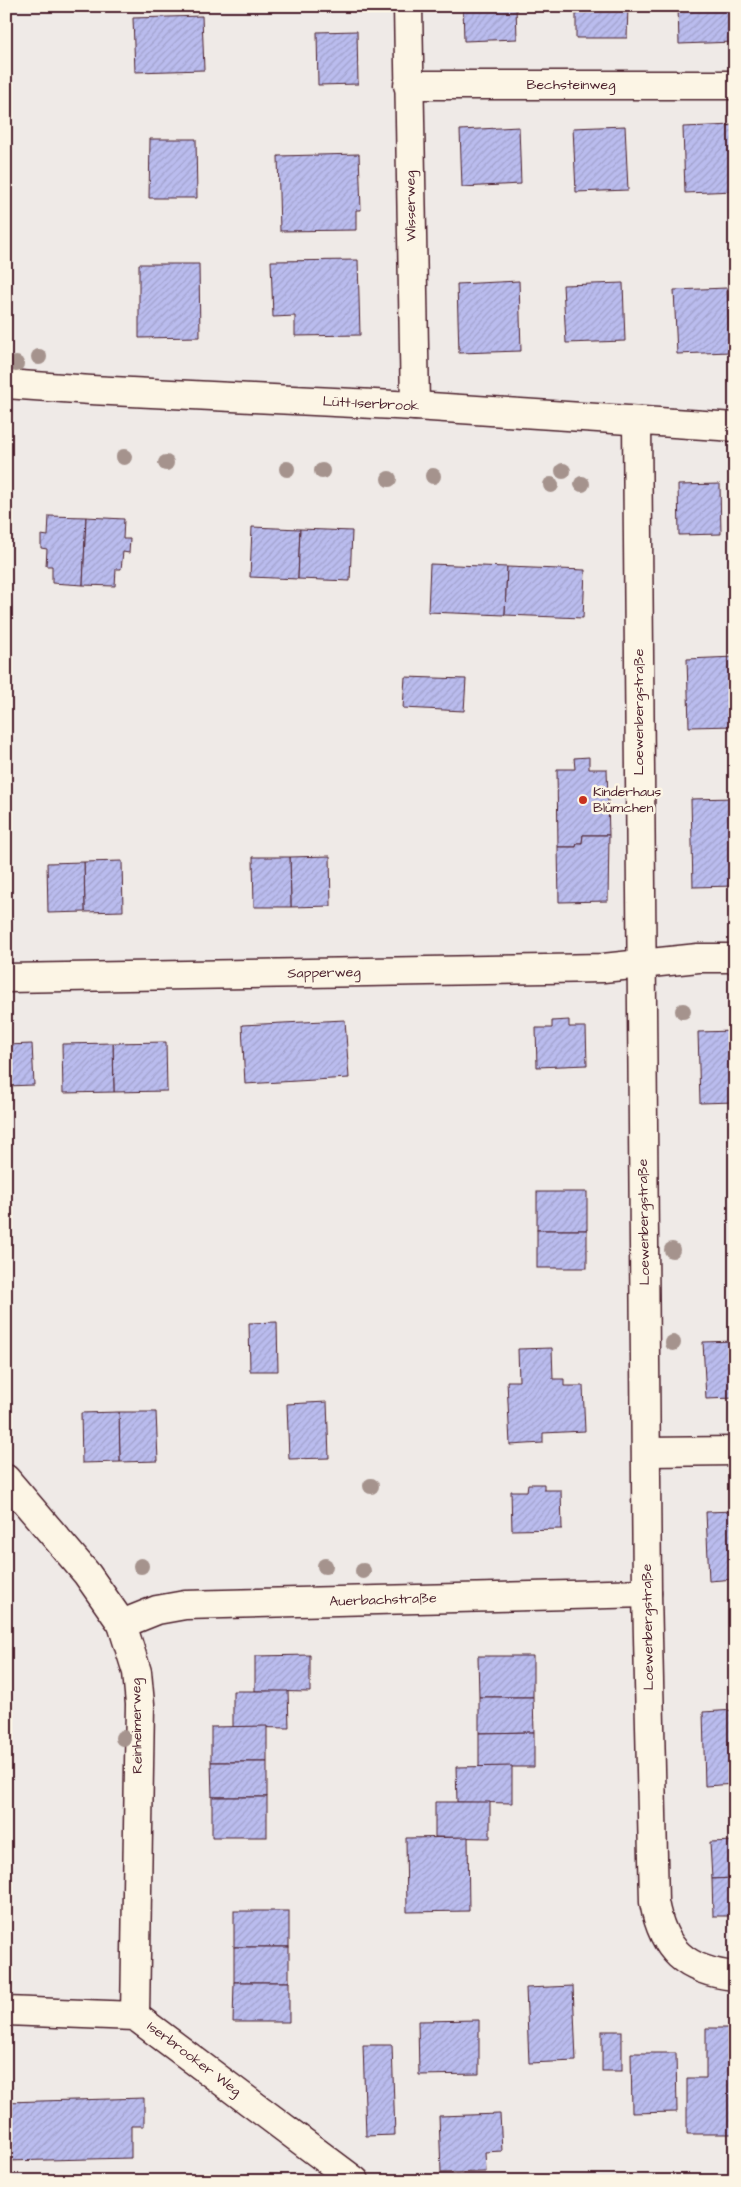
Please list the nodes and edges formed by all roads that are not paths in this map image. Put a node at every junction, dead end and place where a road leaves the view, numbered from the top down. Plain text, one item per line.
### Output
1 (408, 6) edge
2 (408, 85) junction
3 (735, 86) edge
4 (6, 384) edge
5 (415, 406) junction
6 (637, 422) junction
7 (735, 427) edge
8 (735, 958) edge
9 (641, 964) junction
10 (6, 978) edge
11 (735, 1451) edge
12 (647, 1452) junction
13 (6, 1479) edge
14 (647, 1593) junction
15 (122, 1624) junction
16 (735, 1976) edge
17 (6, 2011) edge
18 (135, 2016) junction
19 (355, 2181) edge

1 - 2 street, Wisserweg
2 - 3 street, Bechsteinweg
2 - 5 street, Wisserweg
4 - 5 street, Lütt-Iserbrook
5 - 6 street, Lütt-Iserbrook
6 - 7 street, Lütt-Iserbrook
6 - 9 street, Loewenbergstraße
8 - 9 street, Sapperweg
9 - 10 street, Sapperweg
9 - 12 street, Loewenbergstraße
11 - 12 street
12 - 14 street, Loewenbergstraße
13 - 15 street, Reinheimerweg
14 - 15 street, Auerbachstraße
14 - 16 street, Loewenbergstraße
15 - 18 street, Reinheimerweg
17 - 18 street, Iserbrooker Weg
18 - 19 street, Iserbrooker Weg

